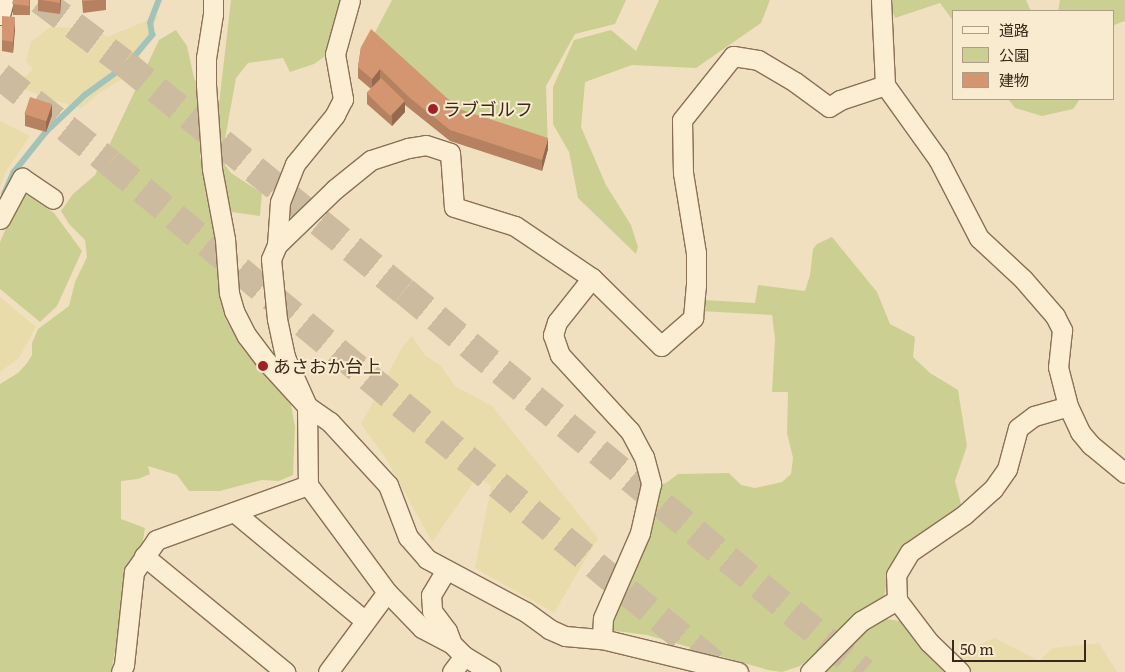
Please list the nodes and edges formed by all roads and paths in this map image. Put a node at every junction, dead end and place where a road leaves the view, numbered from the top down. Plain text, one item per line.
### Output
1 (4, 0) edge
2 (213, 0) edge
3 (350, 0) edge
4 (881, 0) edge
5 (0, 15) edge
6 (885, 85) junction
7 (53, 199) dead end
8 (0, 218) edge
9 (277, 245) junction
10 (592, 278) junction
11 (308, 406) junction
12 (1068, 406) junction
13 (1125, 473) edge
14 (308, 485) junction
15 (234, 512) junction
16 (144, 556) junction
17 (446, 570) junction
18 (387, 592) junction
19 (897, 600) junction
20 (364, 620) junction
21 (602, 639) junction
22 (458, 650) junction
23 (665, 654) junction
24 (126, 670) edge
25 (284, 672) edge
26 (328, 672) edge
27 (452, 672) edge
28 (491, 672) edge
29 (698, 672) edge
30 (738, 672) edge
31 (810, 672) edge
32 (960, 672) edge

1 - 5 street
2 - 11 street
3 - 9 street
4 - 6 street
6 - 10 street
6 - 12 street
7 - 8 street
9 - 10 street
9 - 11 street
10 - 21 street
11 - 14 street
11 - 17 street
12 - 13 street
12 - 19 street
14 - 15 street
14 - 18 street
15 - 16 street
15 - 20 street
16 - 24 street
16 - 25 street
17 - 21 street
17 - 22 street
18 - 20 street
18 - 22 street
19 - 31 street
19 - 32 street
20 - 26 street
21 - 23 street
22 - 27 street
22 - 28 street
23 - 29 street
23 - 30 street

